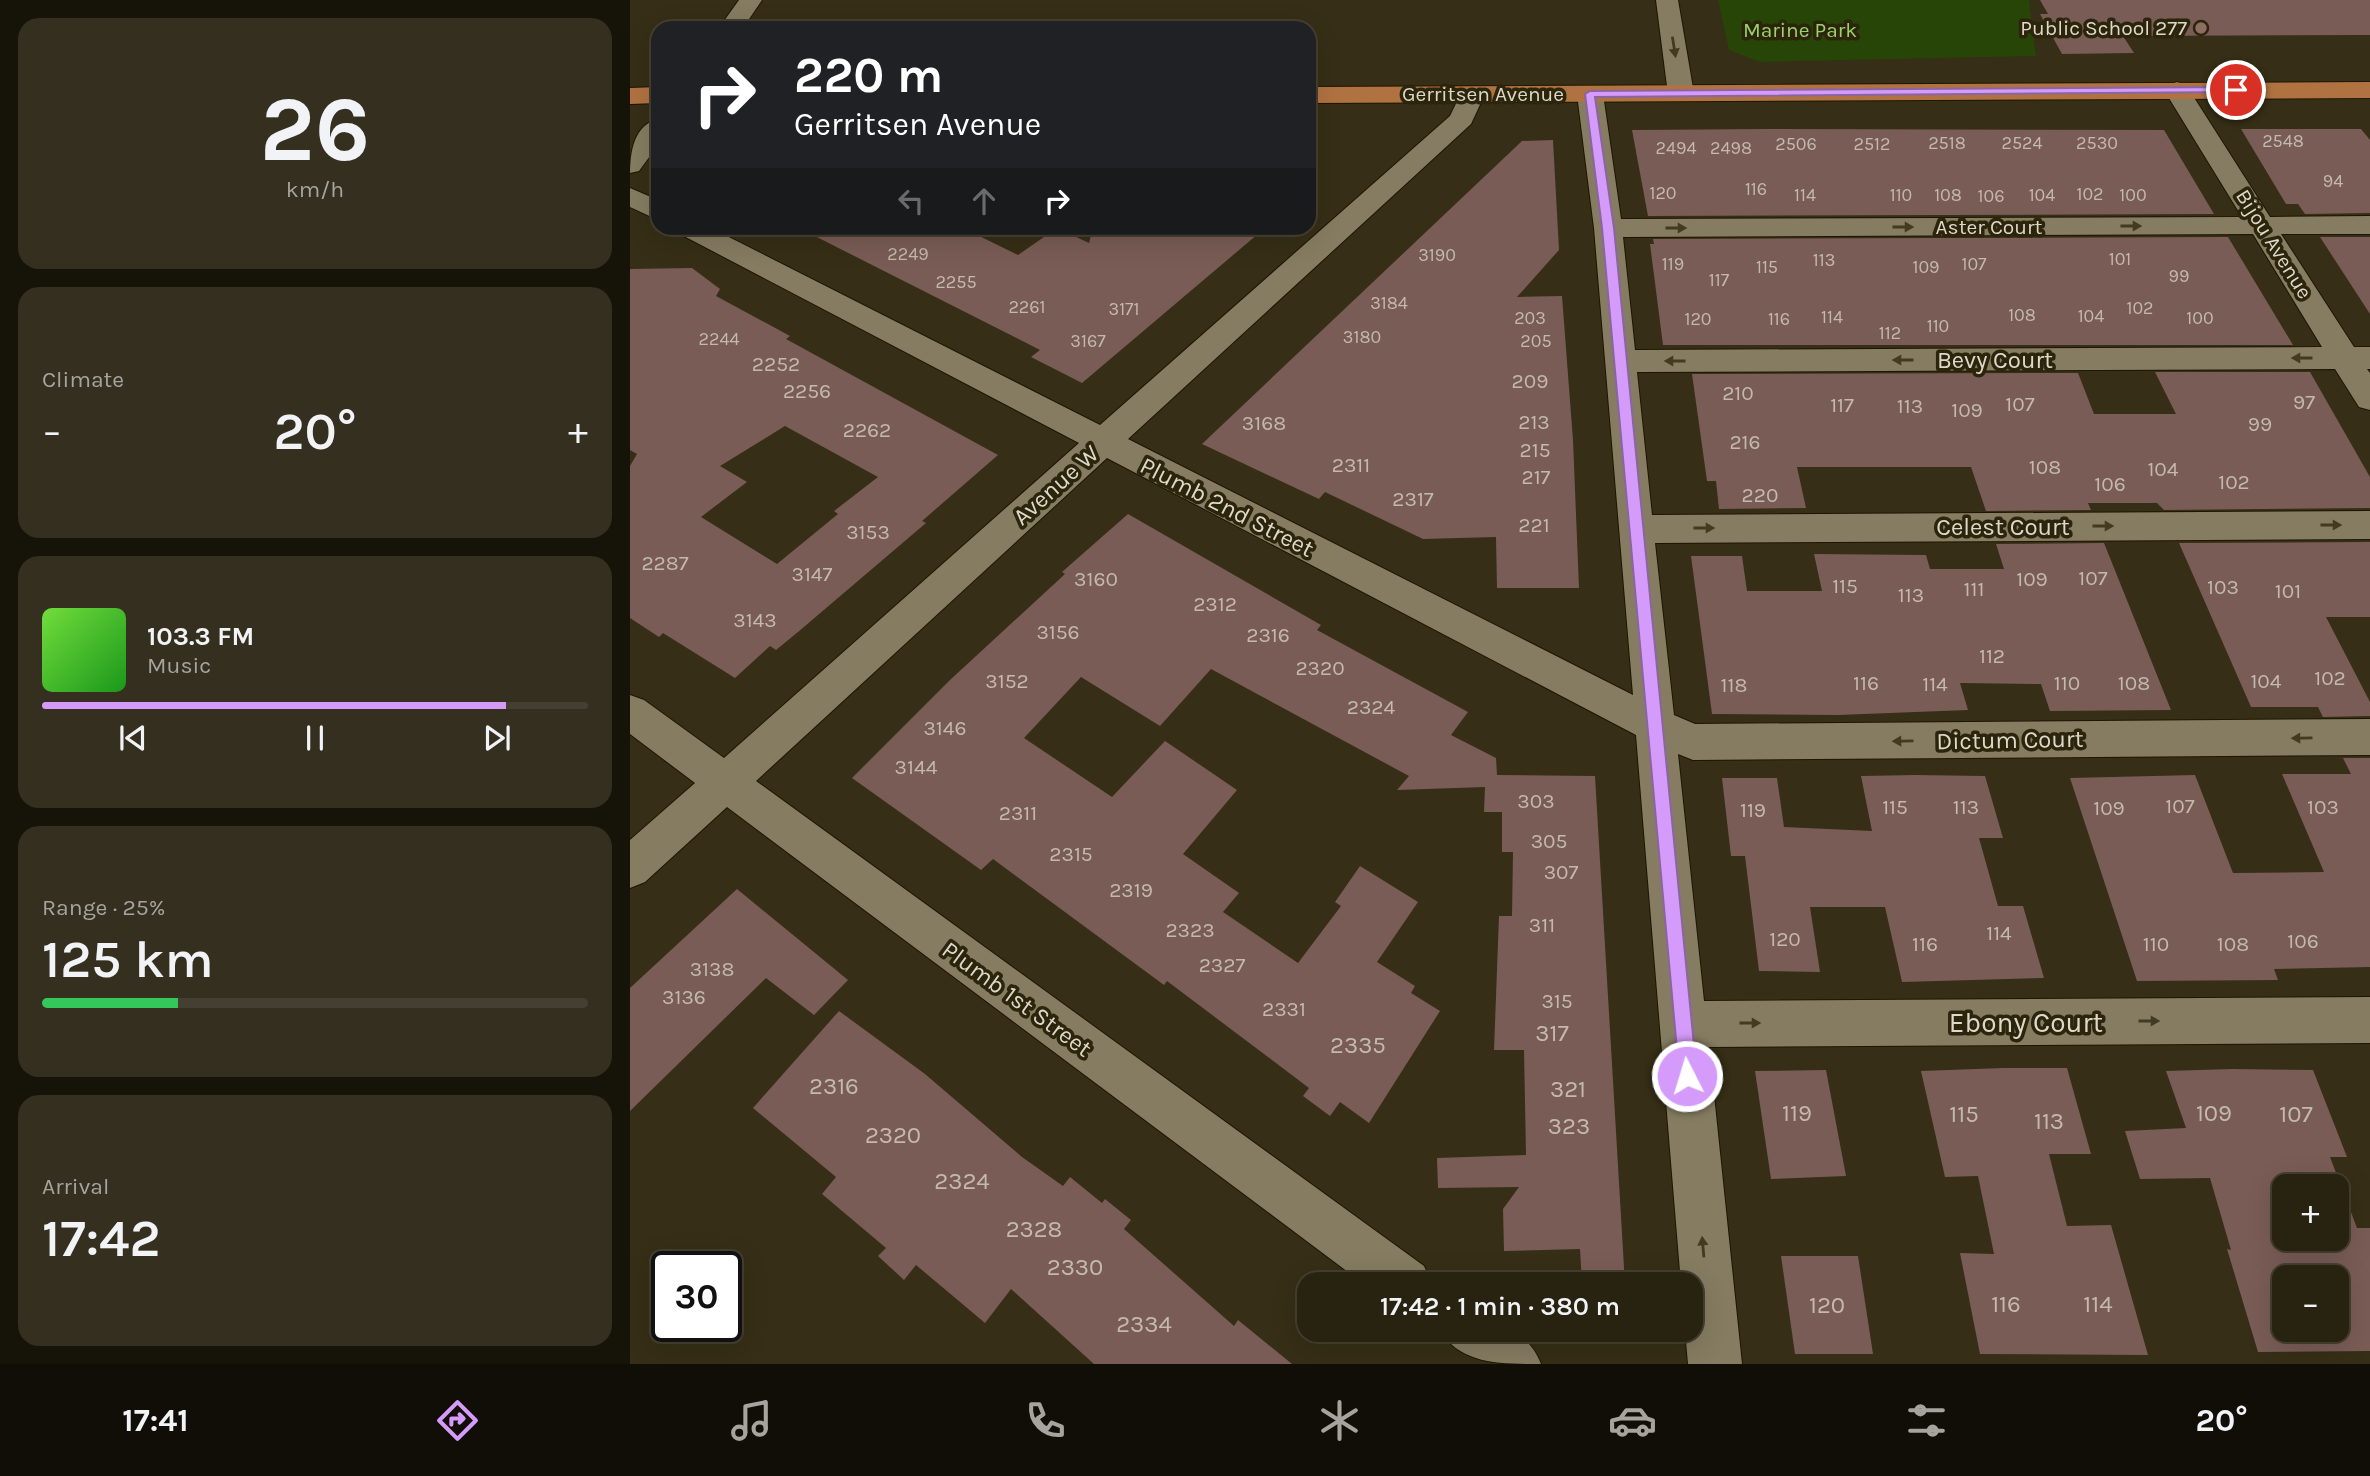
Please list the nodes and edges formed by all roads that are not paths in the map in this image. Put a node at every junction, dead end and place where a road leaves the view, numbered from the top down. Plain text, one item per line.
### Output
1 (751, 0) edge
2 (1667, 0) edge
3 (736, 21) edge
4 (2178, 90) junction
5 (2370, 90) edge
6 (1590, 94) junction
7 (1681, 94) junction
8 (651, 95) edge
9 (1316, 95) edge
10 (630, 96) edge
11 (1471, 96) junction
12 (651, 136) edge
13 (630, 165) edge
14 (630, 197) edge
15 (651, 208) edge
16 (2370, 225) edge
17 (2263, 226) junction
18 (1608, 228) junction
19 (703, 235) edge
20 (2357, 358) edge
21 (1620, 361) junction
22 (2370, 399) edge
23 (1102, 443) junction
24 (2370, 525) edge
25 (1636, 528) junction
26 (630, 712) edge
27 (1654, 725) junction
28 (2370, 737) edge
29 (724, 783) junction
30 (630, 868) edge
31 (2370, 1020) edge
32 (1682, 1024) junction
33 (1390, 1272) edge
34 (1484, 1342) edge
35 (1514, 1364) edge
36 (1715, 1364) edge

1 - 3 street
2 -> 7 street
4 - 5 main road, Gerritsen Avenue
4 - 7 main road, Gerritsen Avenue
4 - 17 street, Bijou Avenue
6 - 7 main road, Gerritsen Avenue
6 - 11 main road, Gerritsen Avenue
6 - 18 street
8 - 10 main road
9 - 11 main road, Gerritsen Avenue
11 - 23 street, Avenue W
12 - 13 street
14 - 15 street
16 - 17 street, Aster Court
18 -> 17 street, Aster Court
17 - 20 street, Bijou Avenue
18 - 21 street
19 - 23 street, Plumb 2nd Street
20 -> 21 street, Bevy Court
20 - 22 street, Bijou Avenue
21 - 25 street
23 - 27 street, Plumb 2nd Street
23 - 29 street, Avenue W
25 -> 24 street, Celest Court
25 - 27 street
26 - 29 street, Plumb 1st Street
28 -> 27 street, Dictum Court
27 - 32 street
29 - 30 street, Avenue W
29 - 33 street, Plumb 1st Street
32 -> 31 street, Ebony Court
36 -> 32 street
34 - 35 street

